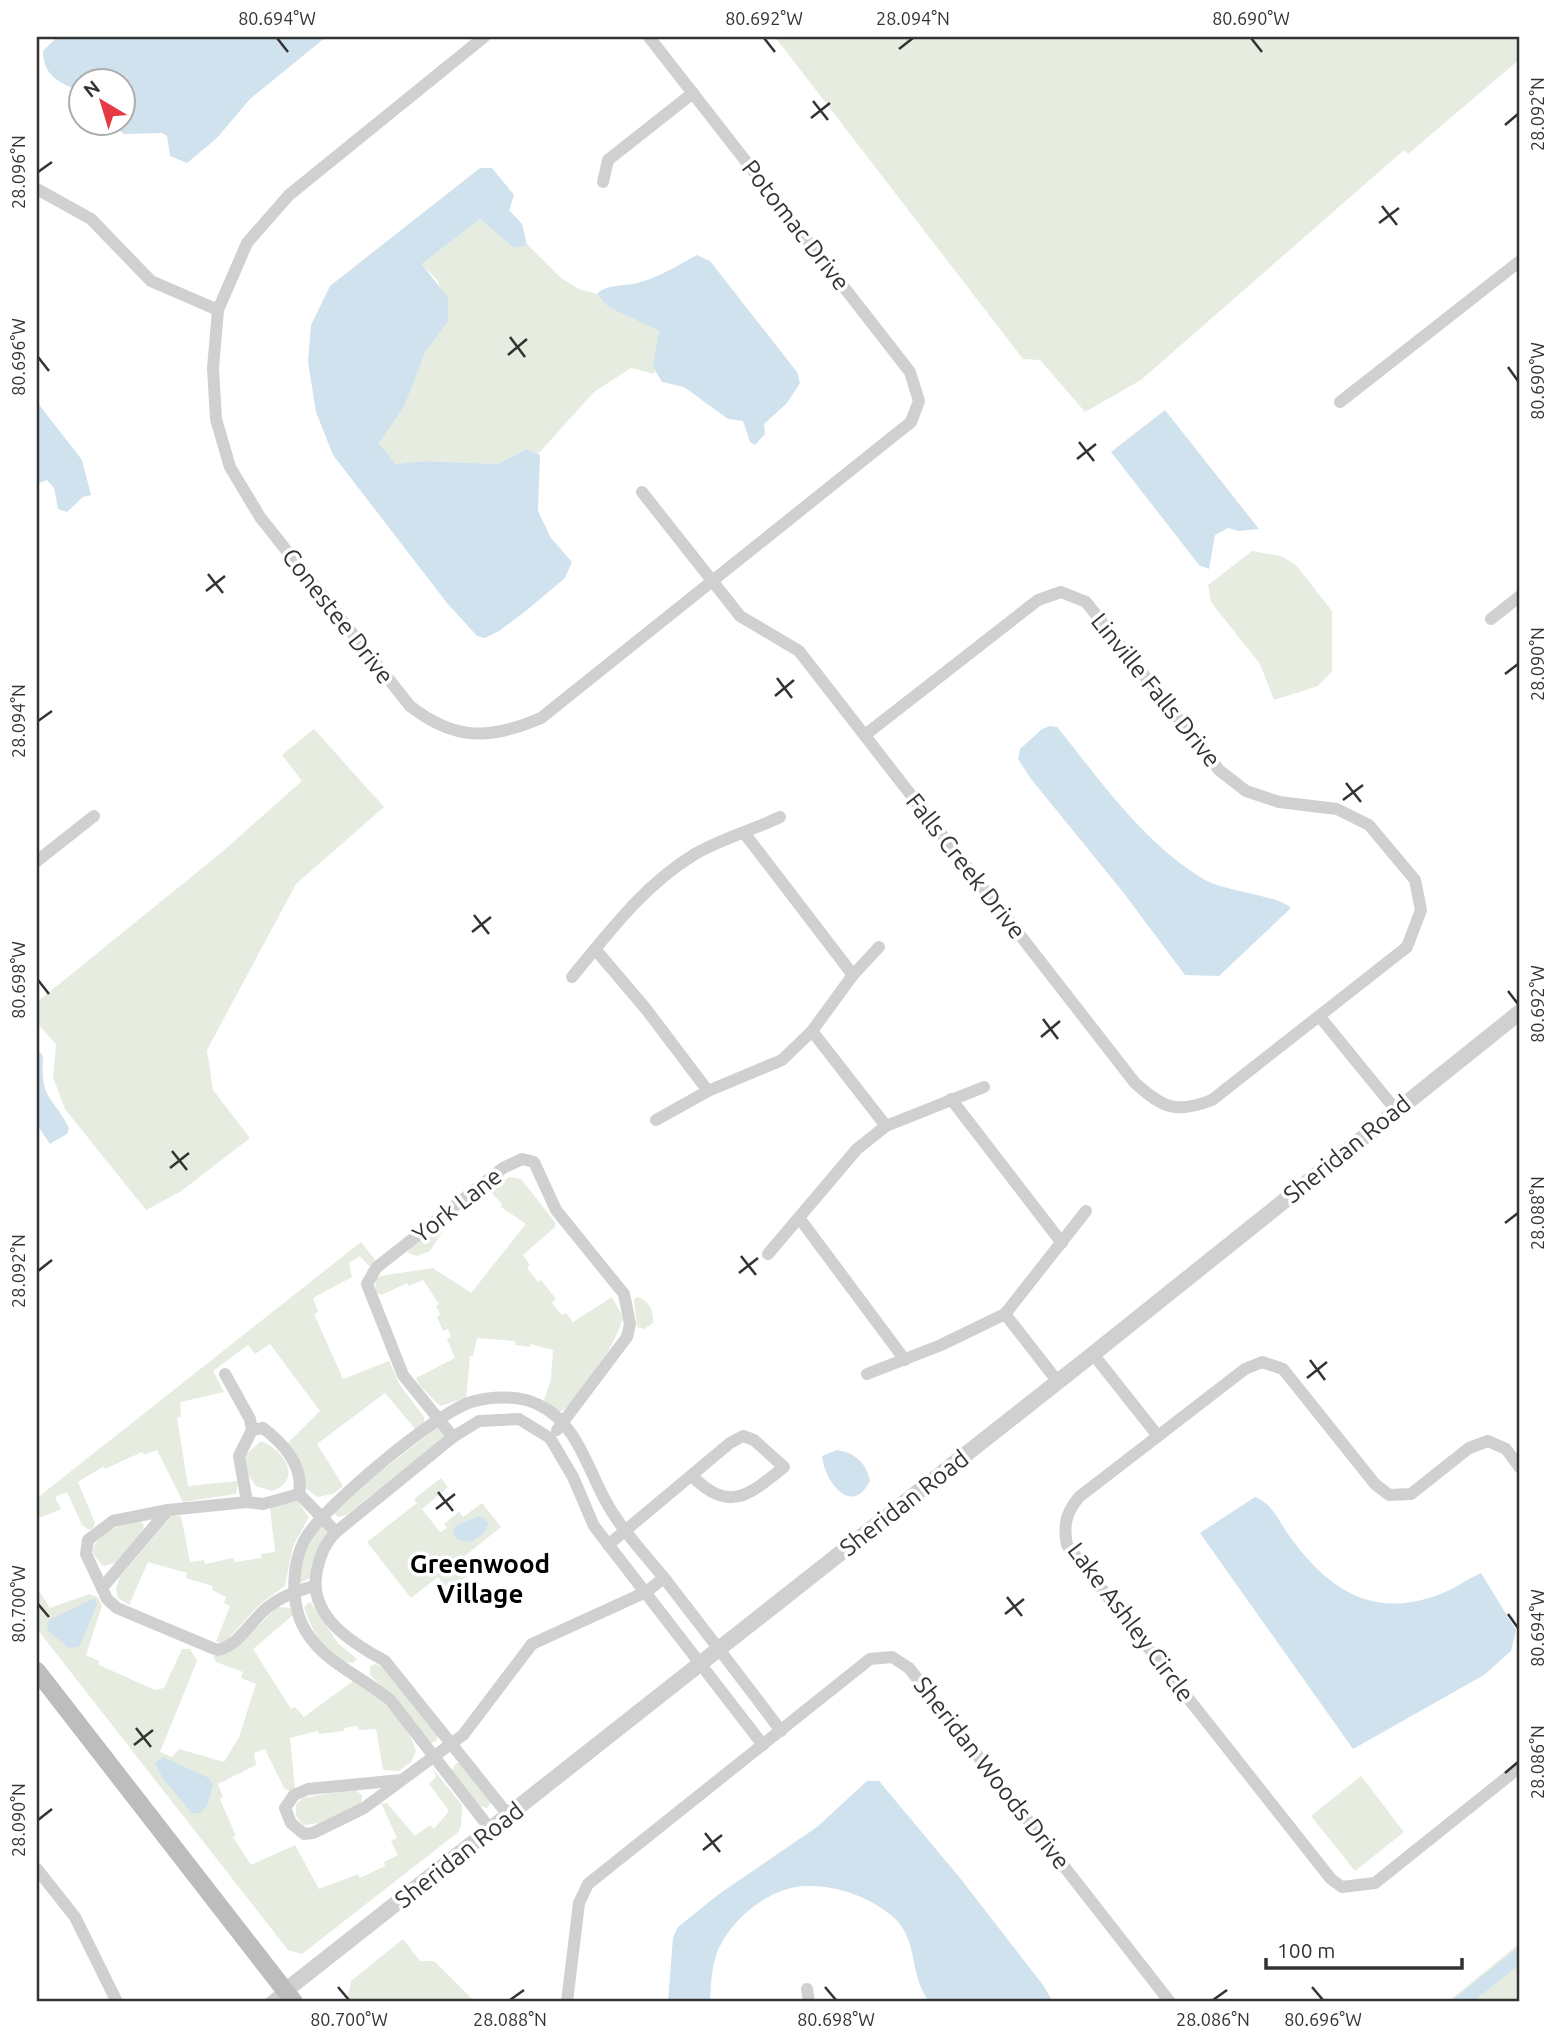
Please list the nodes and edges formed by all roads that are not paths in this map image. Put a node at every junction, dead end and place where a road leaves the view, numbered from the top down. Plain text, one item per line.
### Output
1 (484, 37) edge
2 (649, 37) edge
3 (693, 93) junction
4 (603, 182) dead end
5 (37, 189) edge
6 (1520, 261) edge
7 (218, 310) junction
8 (1340, 402) dead end
9 (911, 422) joint
10 (642, 492) dead end
11 (712, 582) junction
12 (1520, 596) edge
13 (1491, 619) dead end
14 (865, 735) junction
15 (94, 816) dead end
16 (780, 817) dead end
17 (745, 834) junction
18 (37, 861) edge
19 (879, 947) dead end
20 (595, 949) junction
21 (853, 975) junction
22 (572, 976) dead end
23 (1320, 1017) junction
24 (1518, 1019) edge
25 (813, 1031) junction
26 (984, 1087) dead end
27 (708, 1091) junction
28 (951, 1099) junction
29 (1395, 1109) junction
30 (656, 1119) dead end
31 (886, 1126) junction
32 (1086, 1212) dead end
33 (800, 1219) junction
34 (1062, 1243) junction
35 (768, 1254) dead end
36 (1005, 1314) junction
37 (1093, 1354) junction
38 (905, 1360) junction
39 (225, 1374) dead end
40 (867, 1374) dead end
41 (1058, 1382) junction
42 (440, 1419) junction
43 (562, 1424) junction
44 (252, 1430) junction
45 (1158, 1436) junction
46 (453, 1437) junction
47 (550, 1438) junction
48 (1520, 1468) edge
49 (692, 1476) junction
50 (299, 1494) junction
51 (247, 1502) junction
52 (169, 1510) junction
53 (321, 1516) junction
54 (626, 1530) junction
55 (336, 1532) junction
56 (608, 1545) junction
57 (664, 1578) junction
58 (314, 1586) junction
59 (102, 1588) junction
60 (294, 1592) junction
61 (646, 1592) junction
62 (718, 1649) junction
63 (370, 1653) junction
64 (699, 1665) junction
65 (37, 1671) edge
66 (358, 1676) junction
67 (781, 1731) junction
68 (452, 1745) junction
69 (763, 1745) junction
70 (433, 1757) junction
71 (1520, 1767) edge
72 (401, 1780) junction
73 (509, 1816) junction
74 (491, 1830) junction
75 (37, 1869) edge
76 (283, 1999) edge
77 (117, 2002) edge
78 (567, 2002) edge
79 (1170, 2002) edge

1 - 7 street, Conestee Drive
2 - 3 street, Potomac Drive
3 - 4 street
3 - 9 street, Potomac Drive
5 - 7 street
6 - 8 street
7 - 11 street, Conestee Drive
9 - 11 street, Conestee Drive
10 - 11 street, Falls Creek Drive
11 - 14 street, Falls Creek Drive
12 - 13 street
14 - 23 street, Falls Creek Drive
14 - 23 street, Linville Falls Drive
15 - 18 street
16 - 17 street
17 - 20 street
17 - 21 street
19 - 21 street
20 - 22 street
20 - 27 street
21 - 25 street
23 - 29 street
24 - 29 street, Sheridan Road
25 - 27 street
25 - 31 street
26 - 28 street
27 - 30 street
28 - 31 street
28 - 34 street
29 - 37 street, Sheridan Road
31 - 33 street
32 - 34 street
33 - 35 street
33 - 38 street
34 - 36 street
36 - 38 street
36 - 41 street
37 - 41 street, Sheridan Road
37 - 45 street
38 - 40 street
39 - 44 street
41 - 62 street, Sheridan Road
42 - 43 street
42 - 43 street, York Lane
42 - 46 street, York Lane
42 - 53 street
43 - 47 street, York Lane
43 - 54 street
44 - 50 street
44 - 51 street
45 - 48 street, Lake Ashley Circle
45 - 71 street, Lake Ashley Circle
46 - 47 street
46 - 55 street
47 - 56 street
49 - 49 street
49 - 54 street
50 - 51 street
50 - 53 street
51 - 52 street
52 - 59 street
52 - 59 street
53 - 55 street
53 - 60 street
54 - 56 street
54 - 57 street
55 - 58 street
56 - 61 street
57 - 61 street
57 - 62 street
58 - 60 street
58 - 63 street
59 - 60 street
60 - 66 street
61 - 64 street
61 - 68 street
62 - 64 street, Sheridan Road
62 - 67 street
63 - 66 street
63 - 68 street
64 - 69 street
64 - 73 street, Sheridan Road
65 - 76 main road
66 - 70 street
67 - 69 street, Sheridan Woods Drive
67 - 79 street, Sheridan Woods Drive
68 - 70 street
68 - 73 street
69 - 78 street, Sheridan Woods Drive
70 - 72 street
70 - 74 street
72 - 72 street
73 - 74 street, Sheridan Road
74 - 76 street, Sheridan Road
75 - 77 street

